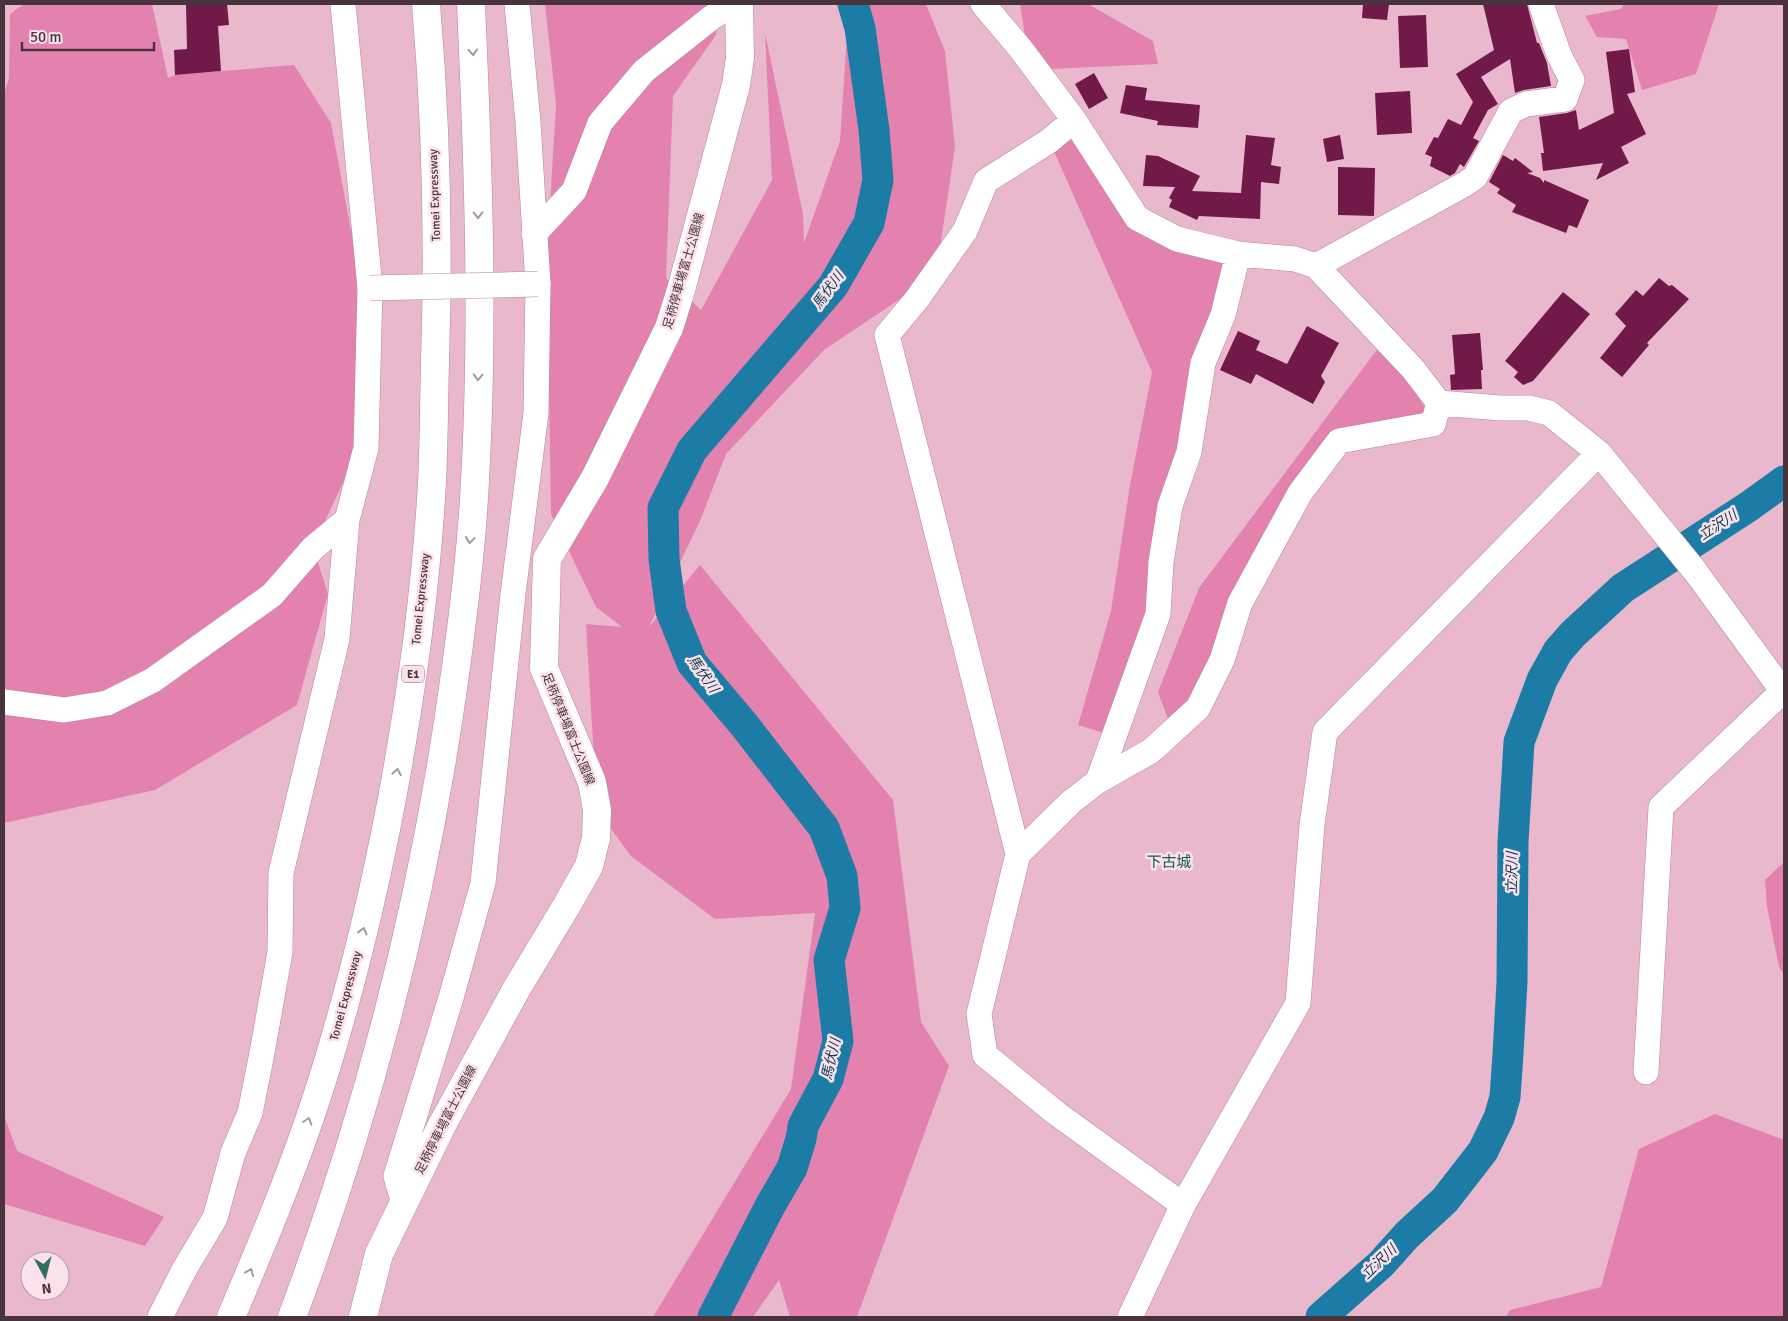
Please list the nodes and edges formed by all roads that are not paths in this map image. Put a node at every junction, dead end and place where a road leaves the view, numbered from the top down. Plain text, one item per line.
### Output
1 (343, 4) edge
2 (426, 4) edge
3 (470, 4) edge
4 (517, 4) edge
5 (733, 4) edge
6 (739, 4) edge
7 (983, 4) edge
8 (1541, 4) edge
9 (1074, 120) junction
10 (534, 234) junction
11 (1238, 254) junction
12 (1316, 266) junction
13 (538, 284) junction
14 (370, 288) junction
15 (1439, 403) junction
16 (1599, 453) junction
17 (347, 520) junction
18 (1784, 692) edge
19 (4, 702) edge
20 (1098, 781) junction
21 (1018, 854) junction
22 (1646, 1072) dead end
23 (404, 1204) junction
24 (1183, 1206) junction
25 (160, 1317) edge
26 (231, 1317) edge
27 (292, 1317) edge
28 (363, 1317) edge
29 (1130, 1317) edge

1 - 14 street
26 -> 2 main road, Tomei Expressway / E1
3 -> 27 main road
4 - 10 street
5 - 10 street
6 - 23 main road, 足柄停車場富士公園線
7 - 9 street
8 - 12 street
9 - 11 street
9 - 21 street
10 - 13 street
11 - 12 street
11 - 20 street
12 - 15 street
13 - 14 street, bridge
13 - 23 street
14 - 17 street
15 - 16 street
15 - 20 street
16 - 18 street
16 - 24 street
17 - 19 street
17 - 25 street
18 - 22 street
20 - 21 street
21 - 24 street
23 - 28 main road, 足柄停車場富士公園線
24 - 29 street

